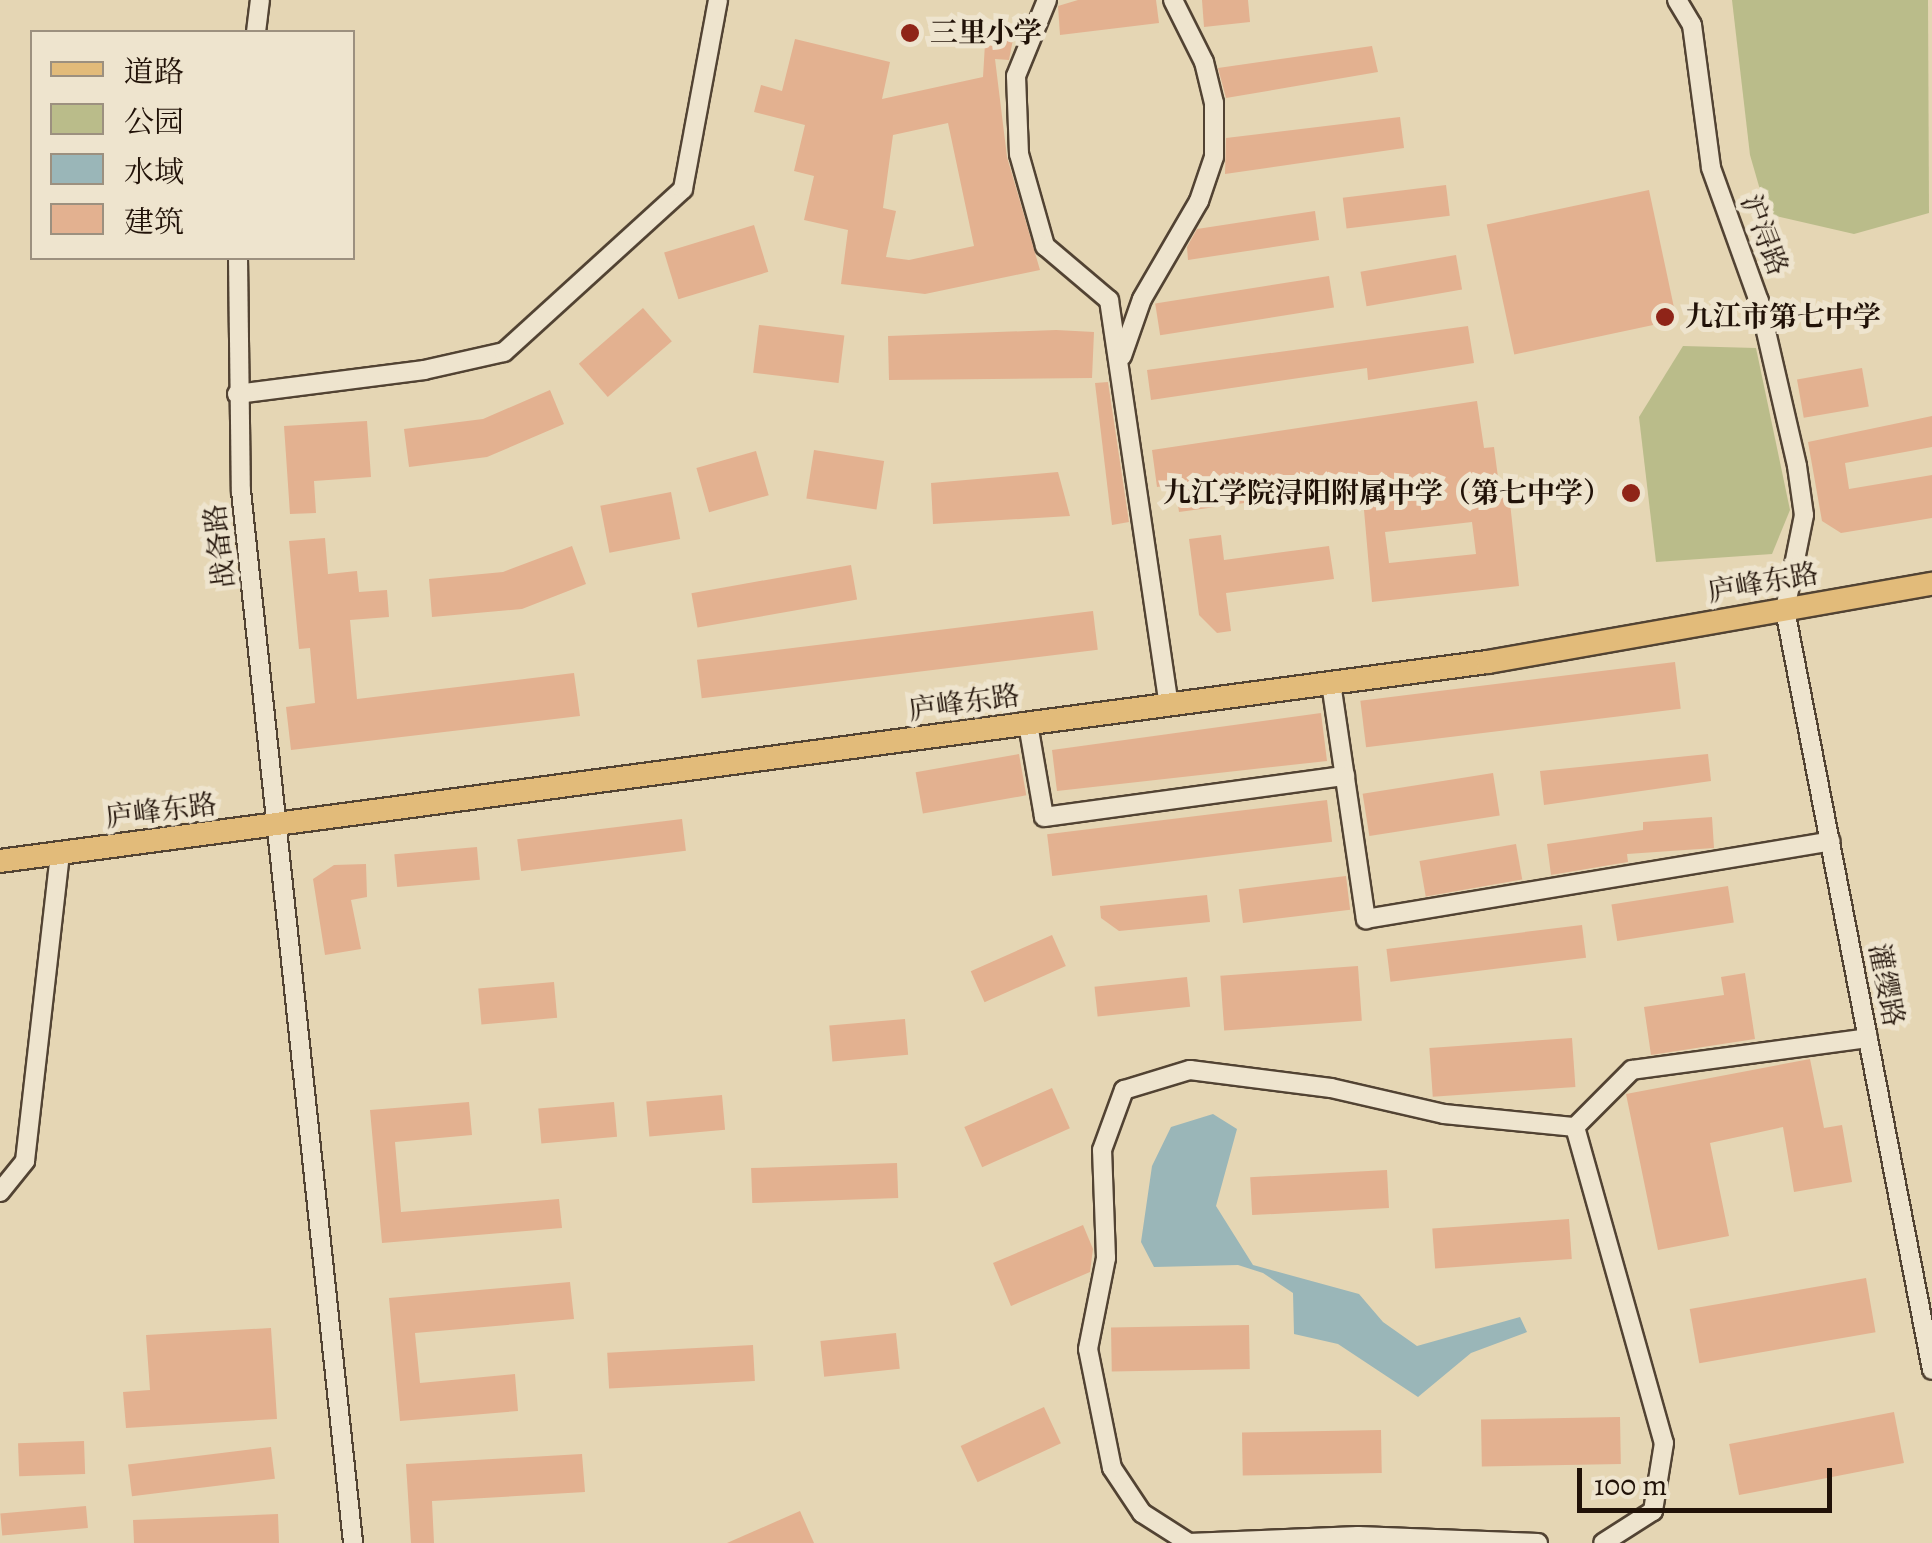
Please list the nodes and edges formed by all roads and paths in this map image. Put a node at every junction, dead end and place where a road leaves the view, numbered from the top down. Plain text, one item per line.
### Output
1 (260, 0) edge
2 (718, 0) edge
3 (1047, 0) edge
4 (1173, 0) edge
5 (1677, 0) edge
6 (256, 30) edge
7 (238, 260) edge
8 (1120, 362) junction
9 (237, 394) junction
10 (1932, 584) edge
11 (1785, 610) junction
12 (1331, 683) junction
13 (1170, 705) junction
14 (1028, 724) junction
15 (1345, 776) junction
16 (280, 826) junction
17 (1830, 841) junction
18 (60, 854) junction
19 (0, 861) edge
20 (1868, 1038) junction
21 (1575, 1128) junction
22 (0, 1192) edge
23 (1932, 1370) edge
24 (1330, 1540) edge
25 (353, 1543) edge
26 (1538, 1543) edge
27 (1603, 1543) edge

1 - 6 street
2 - 9 street
3 - 8 street
4 - 8 street
5 - 11 street, 沪浔路
7 - 9 street, 战备路
8 - 13 street
9 - 16 street, 战备路
10 - 11 main road, 庐峰东路
11 - 12 main road, 庐峰东路
11 - 17 street, 灌缨路
12 - 13 main road, 庐峰东路
12 - 15 street
13 - 14 main road, 庐峰东路
14 - 15 street
14 - 16 main road, 庐峰东路
15 - 17 street
16 - 18 main road, 庐峰东路
16 - 25 street, 战备路
17 - 20 street, 灌缨路
18 - 19 main road, 庐峰东路
18 - 22 street
20 - 21 street
20 - 23 street, 灌缨路
21 - 24 street
21 - 27 street
24 - 26 street

